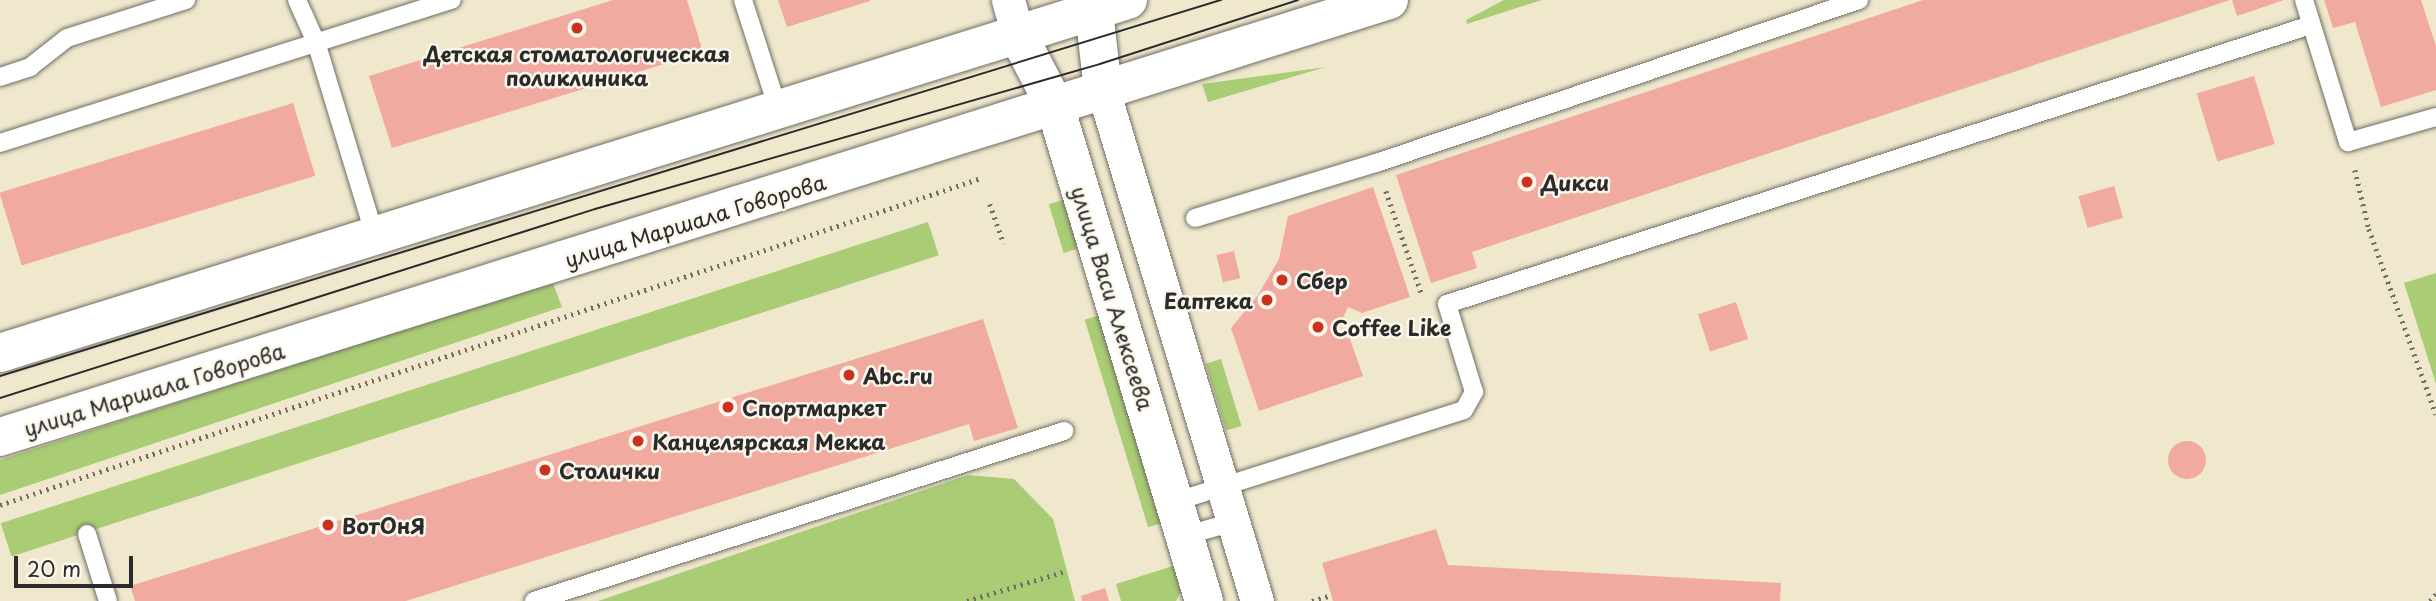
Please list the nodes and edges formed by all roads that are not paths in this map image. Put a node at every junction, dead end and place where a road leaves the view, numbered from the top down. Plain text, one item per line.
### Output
1 (186, 0) edge
2 (297, 0) edge
3 (452, 0) edge
4 (743, 0) edge
5 (1390, 0) edge
6 (1859, 0) edge
7 (2304, 0) edge
8 (1104, 4) edge
9 (406, 7) edge
10 (135, 8) edge
11 (1013, 17) edge
12 (2311, 25) junction
13 (316, 42) junction
14 (0, 77) edge
15 (1103, 90) junction
16 (1055, 106) junction
17 (778, 109) junction
18 (2436, 117) edge
19 (0, 144) edge
20 (1195, 218) dead end
21 (374, 233) junction
22 (0, 353) edge
23 (1064, 431) dead end
24 (0, 437) edge
25 (1223, 488) junction
26 (1179, 519) junction
27 (1233, 522) junction
28 (87, 534) dead end
29 (108, 601) edge
30 (534, 601) edge
31 (1204, 601) edge
32 (1257, 601) edge

1 - 10 lane
2 - 13 lane
3 - 9 lane
4 - 17 lane
5 - 15 main road, улица Маршала Говорова
6 - 20 lane
7 - 12 lane
8 - 11 main road
8 - 15 main road
9 - 13 lane
10 - 14 lane
11 - 16 main road, улица Васи Алексеева
11 - 17 main road
12 - 18 lane
12 - 25 lane
13 - 19 lane
13 - 21 lane
15 - 16 main road, улица Маршала Говорова
15 - 25 street
16 - 24 main road, улица Маршала Говорова
16 - 26 main road, улица Васи Алексеева
17 - 21 main road
21 - 22 main road
23 - 30 lane
25 - 26 lane
25 - 27 street
26 - 27 lane
26 - 31 main road, улица Васи Алексеева
27 - 32 street
28 - 29 lane

